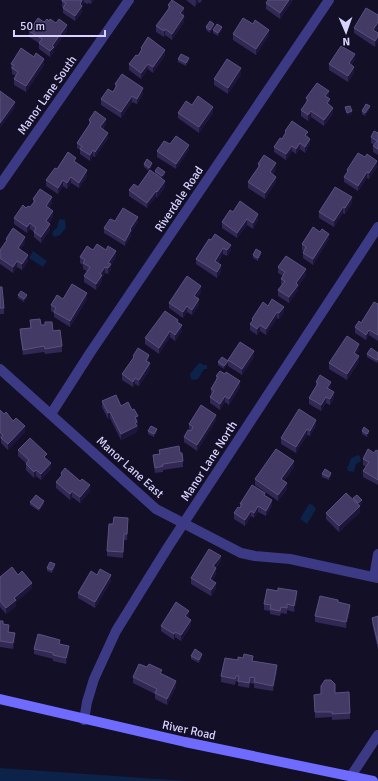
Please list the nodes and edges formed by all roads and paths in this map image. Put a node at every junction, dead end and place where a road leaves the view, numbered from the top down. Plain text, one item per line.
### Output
1 (129, 0) edge
2 (329, 0) edge
3 (0, 185) edge
4 (378, 227) edge
5 (0, 368) edge
6 (51, 414) junction
7 (184, 524) junction
8 (378, 554) edge
9 (376, 577) edge
10 (0, 699) edge
11 (84, 720) junction
12 (378, 734) edge
13 (351, 776) junction
14 (373, 781) edge

1 - 3 street, Manor Lane South
2 - 6 street, Riverdale Road
4 - 7 street, Manor Lane North
5 - 6 street, Manor Lane East
6 - 7 street, Manor Lane East
7 - 9 street, Manor Lane East
7 - 11 street, Manor Lane North
8 - 9 street
10 - 11 main road, River Road
11 - 13 main road, River Road
12 - 13 street
13 - 14 main road, River Road

